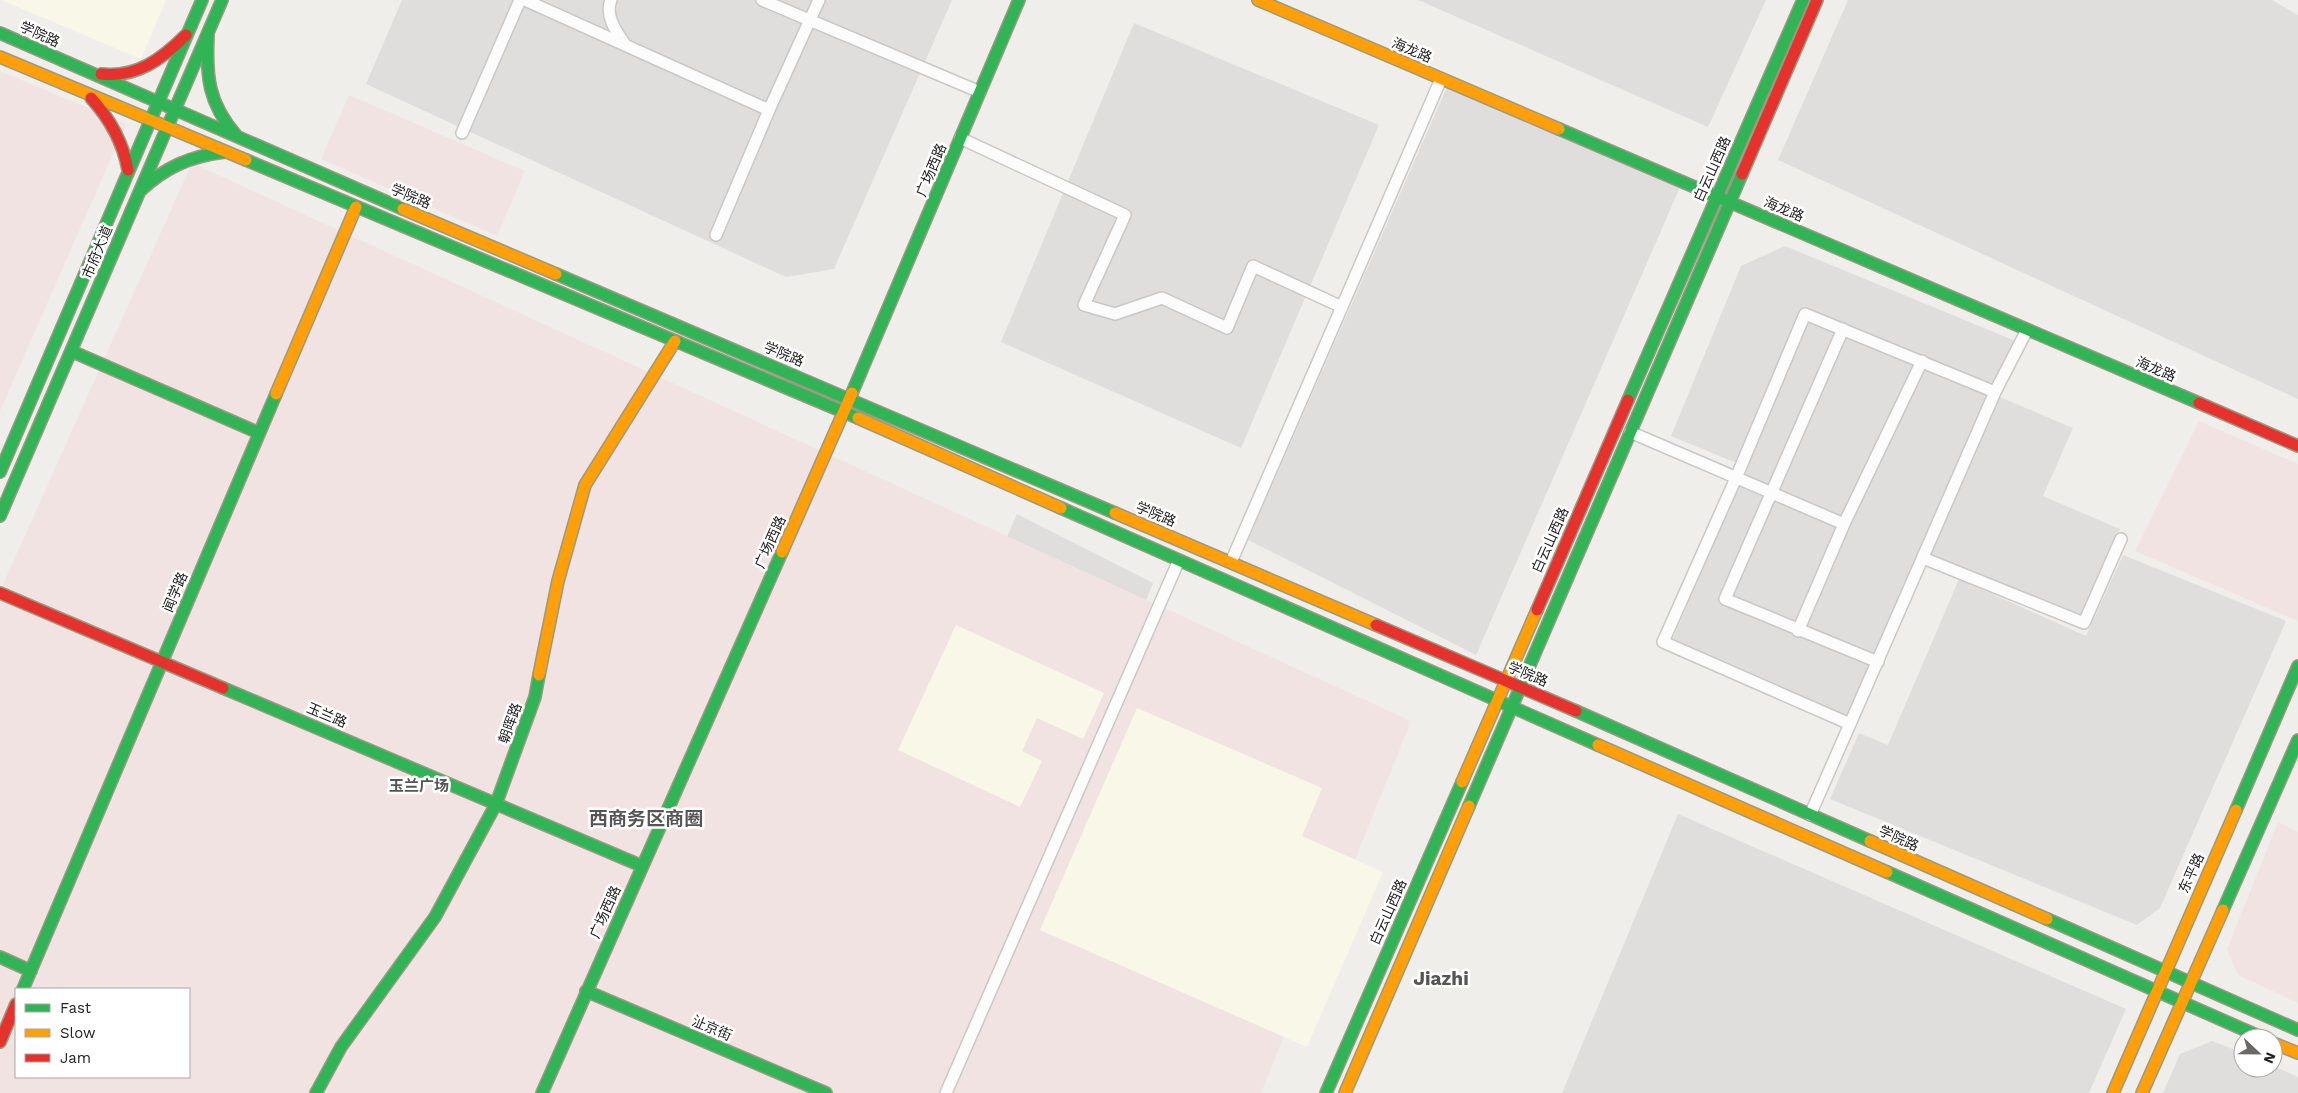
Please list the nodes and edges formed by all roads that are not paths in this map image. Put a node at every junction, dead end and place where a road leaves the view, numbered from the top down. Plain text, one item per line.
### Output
1 (202, 0) edge
2 (222, 0) edge
3 (520, 0) edge
4 (525, 0) edge
5 (611, 0) edge
6 (762, 0) edge
7 (819, 0) edge
8 (1019, 0) edge
9 (1258, 0) edge
10 (1803, 0) edge
11 (1817, 0) edge
12 (810, 20) junction
13 (208, 32) junction
14 (0, 33) edge
15 (186, 36) junction
16 (624, 43) junction
17 (0, 57) edge
18 (84, 70) junction
19 (1441, 78) junction
20 (980, 92) junction
21 (88, 94) junction
22 (158, 102) junction
23 (174, 110) junction
24 (768, 110) junction
25 (149, 121) junction
26 (167, 128) junction
27 (462, 133) dead end
28 (960, 138) junction
29 (241, 140) junction
30 (227, 152) junction
31 (128, 170) junction
32 (139, 192) junction
33 (1717, 197) junction
34 (1729, 202) junction
35 (356, 207) junction
36 (716, 235) dead end
37 (1342, 307) junction
38 (1843, 329) junction
39 (2026, 330) junction
40 (675, 341) junction
41 (71, 351) junction
42 (1922, 362) junction
43 (1995, 392) junction
44 (850, 398) junction
45 (844, 412) junction
46 (259, 432) junction
47 (1630, 432) junction
48 (2298, 446) edge
49 (0, 472) edge
50 (1736, 478) junction
51 (1773, 494) junction
52 (0, 516) edge
53 (1844, 524) junction
54 (2121, 539) dead end
55 (1923, 558) junction
56 (1179, 560) junction
57 (1231, 562) junction
58 (0, 592) edge
59 (1798, 631) junction
60 (161, 661) junction
61 (1878, 662) junction
62 (2298, 666) edge
63 (1506, 681) junction
64 (1520, 686) junction
65 (1497, 700) junction
66 (1512, 706) junction
67 (1850, 724) junction
68 (2298, 740) edge
69 (496, 804) junction
70 (1810, 815) junction
71 (642, 866) junction
72 (0, 957) edge
73 (31, 971) junction
74 (2164, 972) junction
75 (2191, 982) junction
76 (23, 988) edge
77 (586, 991) junction
78 (2155, 992) junction
79 (2182, 1003) junction
80 (15, 1006) edge
81 (2239, 1028) edge
82 (2298, 1030) edge
83 (0, 1042) edge
84 (2283, 1046) edge
85 (2298, 1053) edge
86 (316, 1093) edge
87 (542, 1093) edge
88 (826, 1093) edge
89 (946, 1093) edge
90 (1326, 1093) edge
91 (1345, 1093) edge
92 (2113, 1093) edge
93 (2142, 1093) edge

1 - 15 main road, 市府大道
2 - 13 main road, 市府大道
3 - 27 street
4 - 16 street
5 - 16 street
6 - 12 street
7 - 12 street
8 - 20 main road, 广场西路
9 - 19 main road, 海龙路
10 - 33 main road, 白云山西路
11 - 34 main road, 白云山西路
12 - 20 street
12 - 24 street
13 - 23 main road, 市府大道
13 - 29 main road
14 - 18 main road, 学院路
15 - 18 main road
15 - 22 main road, 市府大道
16 - 24 street
17 - 21 main road
18 - 22 main road, 学院路
19 - 33 main road, 海龙路
19 - 37 street
20 - 28 main road, 广场西路
21 - 25 main road
21 - 31 main road
22 - 23 main road, 学院路
22 - 25 main road, 市府大道
23 - 26 main road, 市府大道
23 - 29 main road, 学院路
24 - 36 street
25 - 26 main road
25 - 31 main road, 市府大道
26 - 30 main road
26 - 32 main road, 市府大道
28 - 37 street
28 - 44 main road, 广场西路
29 - 44 main road, 学院路
30 - 32 main road
30 - 35 main road
31 - 49 main road, 市府大道
32 - 41 main road, 市府大道
33 - 34 main road, 海龙路
33 - 63 main road, 白云山西路
34 - 39 main road, 海龙路
34 - 47 main road, 白云山西路
35 - 40 main road
35 - 46 main road, 闻学路
37 - 57 street
38 - 42 street
38 - 50 street
38 - 51 street
39 - 43 street
39 - 48 main road, 海龙路
40 - 45 main road
40 - 69 main road, 朝晖路
41 - 46 main road
41 - 52 main road, 市府大道
42 - 43 street
42 - 53 street
43 - 55 street
44 - 45 main road, 广场西路
44 - 57 main road, 学院路
45 - 56 main road
45 - 71 main road, 广场西路
46 - 60 main road, 闻学路
47 - 50 street
47 - 64 main road, 白云山西路
50 - 51 street
50 - 67 street
51 - 53 street
51 - 59 street
53 - 59 street
54 - 55 street
55 - 61 street
56 - 65 main road
56 - 89 street
57 - 63 main road, 学院路
58 - 60 main road, 玉兰路
59 - 61 street
60 - 69 main road, 玉兰路
60 - 73 main road, 闻学路
61 - 67 street
62 - 74 main road, 东平路
63 - 64 main road, 学院路
63 - 65 main road, 白云山西路
64 - 66 main road, 白云山西路
64 - 70 main road, 学院路
65 - 66 main road
65 - 90 main road, 白云山西路
66 - 78 main road
66 - 91 main road, 白云山西路
67 - 70 street
68 - 75 main road
69 - 71 main road, 玉兰路
69 - 86 main road, 朝晖路
70 - 74 main road, 学院路
71 - 77 main road, 广场西路
72 - 73 main road
73 - 76 main road, 闻学路
74 - 75 main road, 学院路
74 - 78 main road, 东平路
75 - 79 main road
75 - 82 main road, 学院路
77 - 87 main road, 广场西路
77 - 88 main road, 沚京街
78 - 79 main road
78 - 92 main road, 东平路
79 - 81 main road
79 - 93 main road
80 - 83 main road
84 - 85 main road

